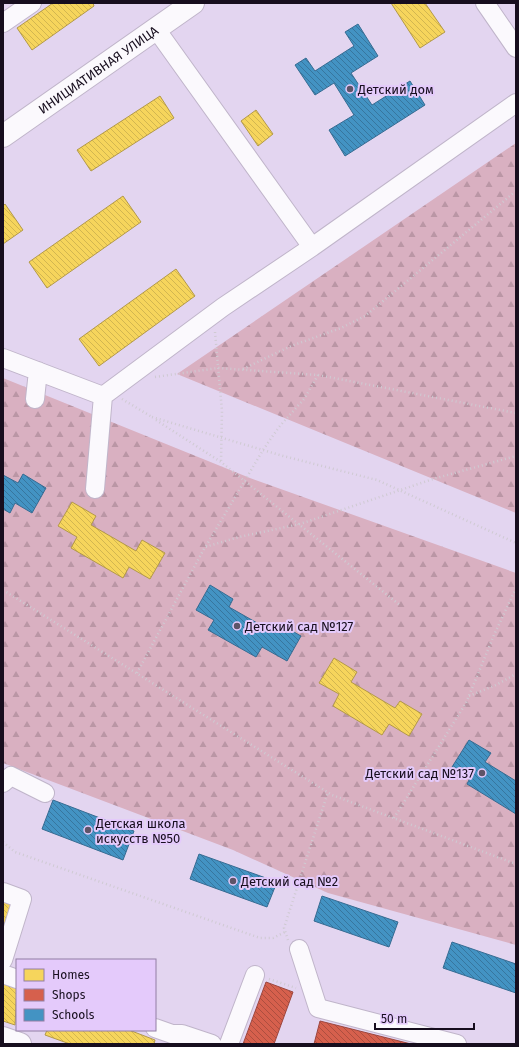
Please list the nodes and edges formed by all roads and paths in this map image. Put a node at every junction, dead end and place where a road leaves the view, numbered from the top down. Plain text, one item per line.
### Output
1 (32, 3) edge
2 (193, 3) edge
3 (485, 3) edge
4 (3, 24) edge
5 (156, 28) junction
6 (516, 48) edge
7 (516, 103) edge
8 (3, 136) edge
9 (516, 191) edge
10 (312, 247) junction
11 (206, 321) junction
12 (3, 358) edge
13 (218, 368) junction
14 (241, 370) junction
15 (38, 371) junction
16 (318, 375) junction
17 (153, 378) dead end
18 (106, 393) junction
19 (35, 399) dead end
20 (516, 413) edge
21 (152, 418) junction
22 (222, 438) junction
23 (264, 450) junction
24 (516, 456) edge
25 (221, 462) junction
26 (243, 482) junction
27 (95, 489) dead end
28 (399, 492) junction
29 (300, 524) junction
30 (516, 543) edge
31 (206, 547) junction
32 (516, 588) edge
33 (3, 590) edge
34 (401, 606) dead end
35 (136, 673) junction
36 (516, 674) edge
37 (469, 696) junction
38 (3, 783) edge
39 (328, 792) junction
40 (45, 793) dead end
41 (394, 818) junction
42 (3, 842) edge
43 (516, 864) edge
44 (3, 892) edge
45 (285, 932) junction
46 (299, 949) joint
47 (3, 960) edge
48 (3, 974) edge
49 (255, 975) joint
50 (16, 979) edge
51 (313, 993) junction
52 (165, 1035) edge
53 (3, 1038) edge
54 (20, 1044) edge
55 (212, 1044) edge
56 (229, 1044) edge
57 (457, 1044) edge

1 - 4 lane
2 - 5 main road, ИНИЦИАТИВНАЯ УЛИЦА
3 - 6 lane
5 - 8 main road, ИНИЦИАТИВНАЯ УЛИЦА
5 - 10 lane
7 - 10 lane
9 - 14 path
10 - 11 lane
11 - 13 path
11 - 18 lane
12 - 15 lane
13 - 14 path
13 - 17 path
13 - 22 path
14 - 16 path
15 - 18 lane
15 - 19 lane
16 - 20 path
16 - 23 path
18 - 21 path
18 - 27 lane
21 - 22 path
21 - 25 path
22 - 23 path
22 - 25 path
23 - 26 path
23 - 28 path
24 - 28 path
25 - 26 path
26 - 29 path
26 - 31 path
28 - 29 path
28 - 30 path
29 - 31 path
29 - 34 path
31 - 35 path
32 - 37 path
33 - 35 path
35 - 39 path
36 - 37 path
37 - 41 path
38 - 40 lane
39 - 41 path
39 - 45 path
41 - 43 path
42 - 45 path
44 - 47 lane
45 - 46 path
46 - 51 lane
48 - 50 lane
49 - 51 path
49 - 56 lane
51 - 57 lane
52 - 55 lane
53 - 54 main road

